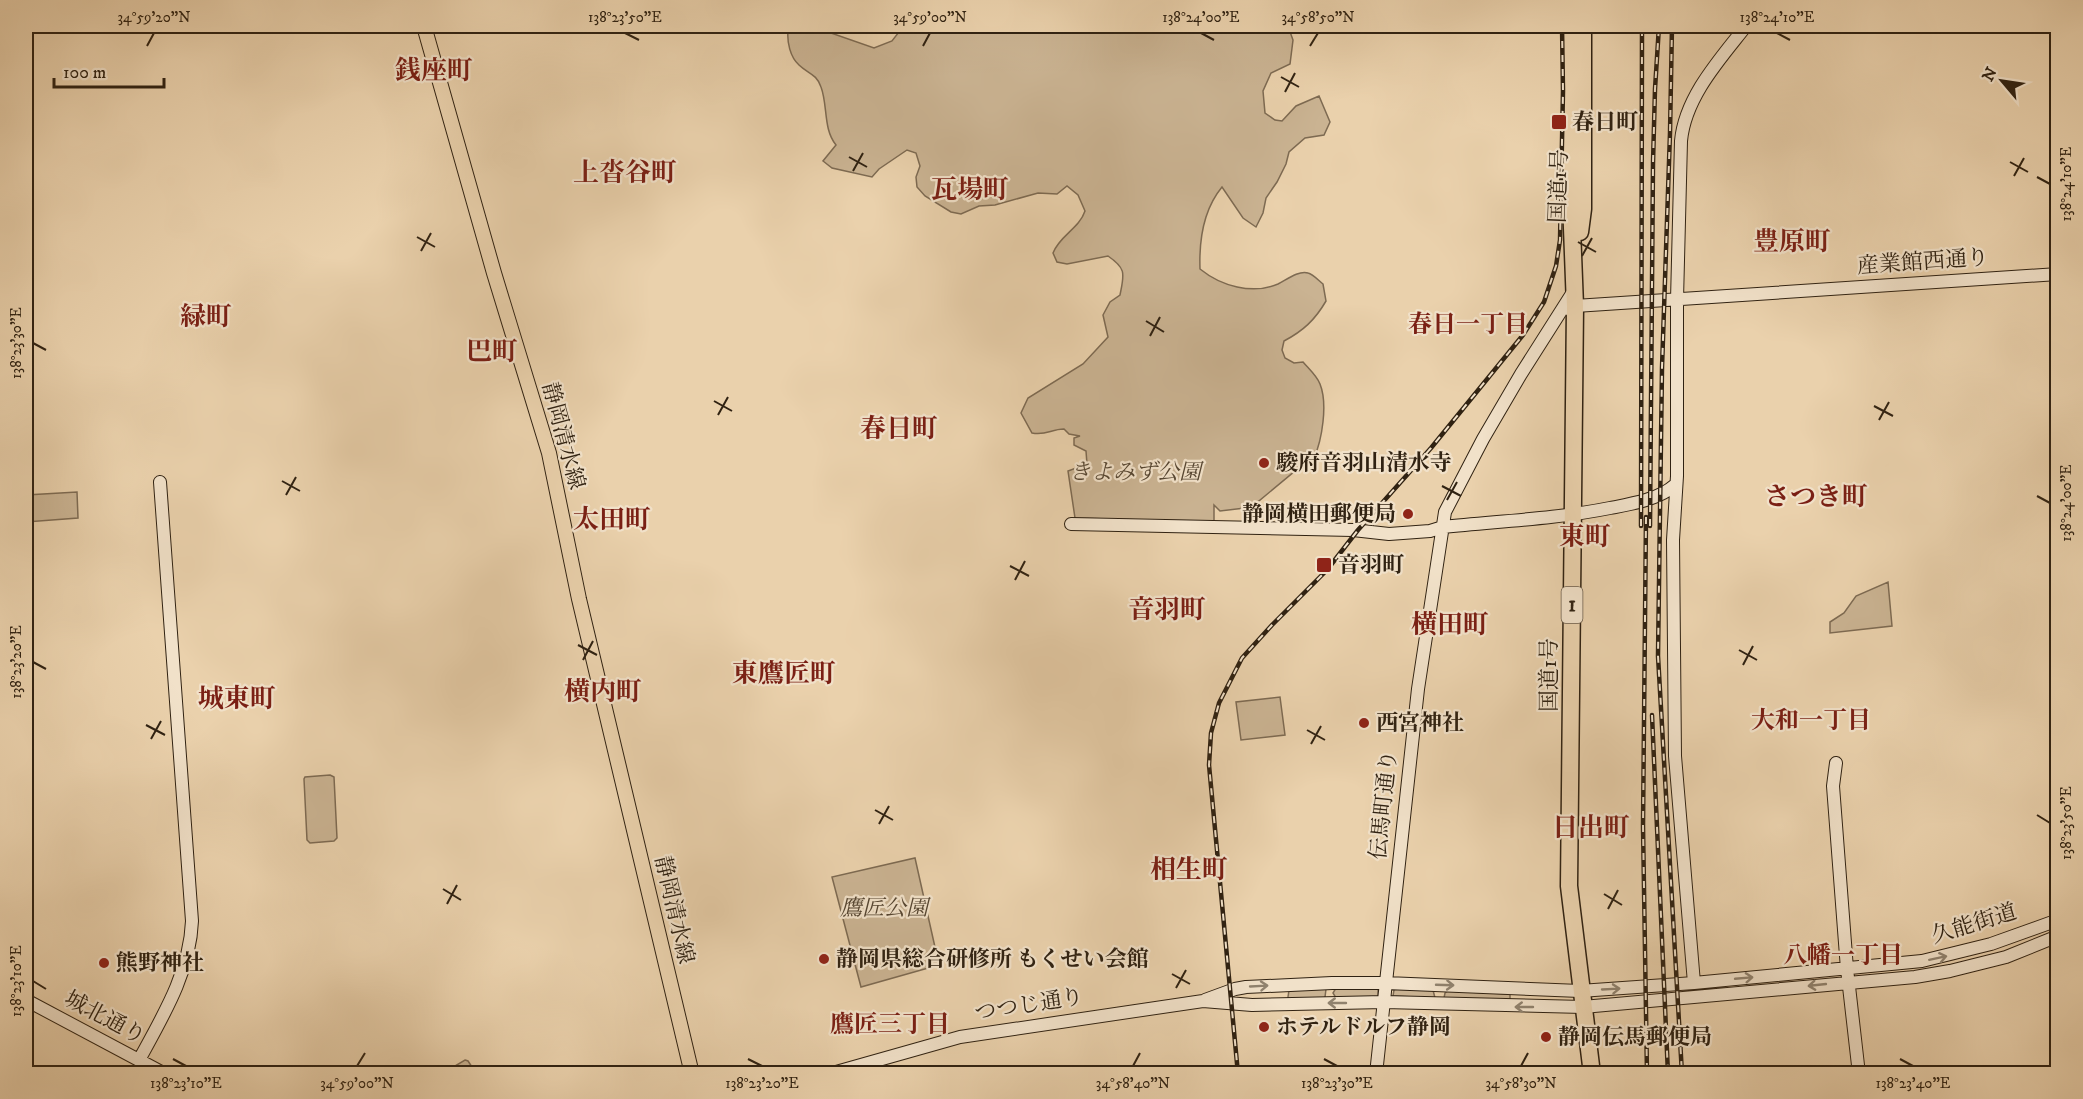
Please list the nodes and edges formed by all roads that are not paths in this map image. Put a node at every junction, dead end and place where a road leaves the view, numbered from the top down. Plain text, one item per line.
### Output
1 (424, 26) edge
2 (1572, 26) edge
3 (1583, 26) edge
4 (1746, 26) edge
5 (2058, 274) edge
6 (1575, 282) junction
7 (1677, 300) junction
8 (1575, 306) junction
9 (1543, 339) junction
10 (160, 482) dead end
11 (1675, 485) junction
12 (1573, 515) junction
13 (1071, 524) dead end
14 (1443, 527) junction
15 (1836, 763) dead end
16 (2058, 920) edge
17 (2058, 936) edge
18 (1848, 976) junction
19 (1386, 983) junction
20 (1690, 983) junction
21 (1582, 999) junction
22 (26, 1000) edge
23 (1203, 1001) junction
24 (1384, 1002) junction
25 (139, 1060) junction
26 (165, 1074) edge
27 (692, 1074) edge
28 (829, 1074) edge
29 (1376, 1074) edge
30 (1592, 1074) edge
31 (1859, 1074) edge

1 - 27 main road, 静岡清水線
2 - 6 highway, 国道1号 / 1
3 - 6 highway, 国道1号 / 1
4 - 7 street
5 - 7 street, 産業館西通り
6 - 8 highway, 国道1号 / 1
6 - 9 street, 伝馬町通り
7 - 8 street, 産業館西通り
7 - 11 street
8 - 9 street
8 - 12 highway, 国道1号 / 1
9 - 14 street, 伝馬町通り
10 - 25 street
11 - 12 street
11 - 20 street
12 - 14 street
12 - 21 highway, 国道1号 / 1
13 - 14 street
14 - 19 street, 伝馬町通り
15 - 18 street
18 -> 16 street, 久能街道
17 - 18 street, 久能街道
20 -> 18 street, 久能街道
18 -> 21 street, 久能街道
18 - 31 street
19 -> 21 street, つつじ通り
23 -> 19 street, つつじ通り
19 - 24 street, 伝馬町通り
21 -> 20 street, 久能街道
21 -> 24 street, つつじ通り
21 - 30 highway, 国道1号 / 1
22 - 25 street, 城北通り
24 -> 23 street, つつじ通り
23 - 28 street, つつじ通り
24 - 29 street, 伝馬町通り
25 - 26 street, 城北通り

